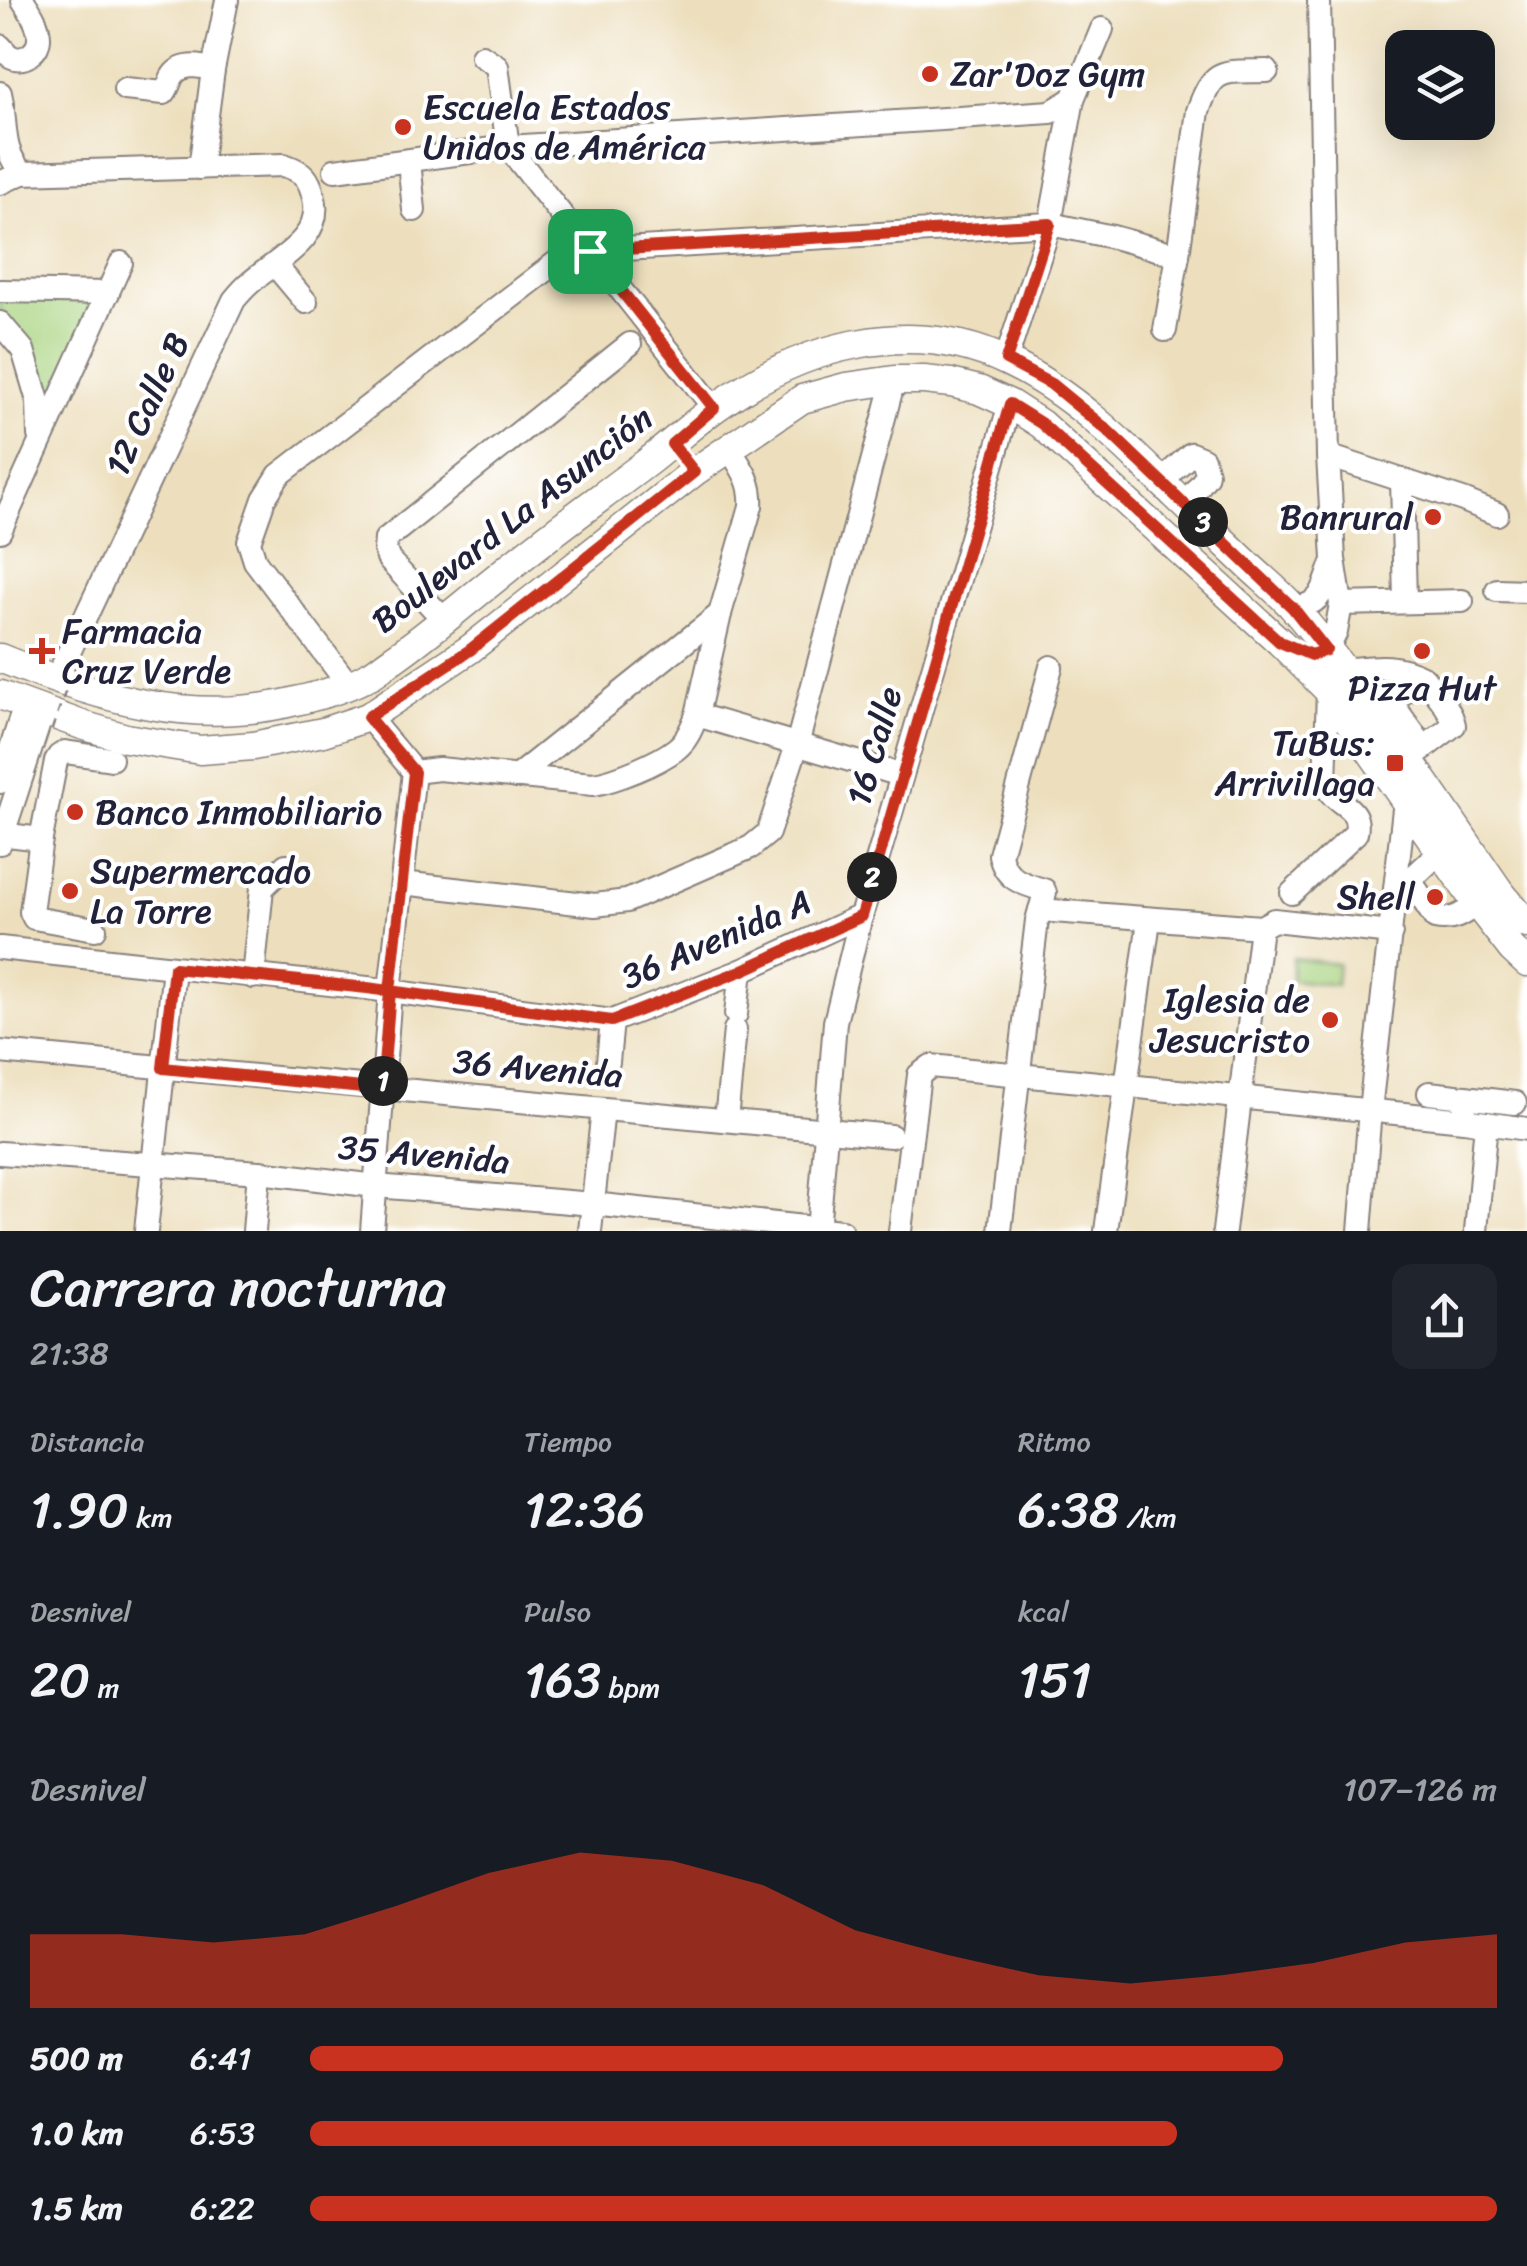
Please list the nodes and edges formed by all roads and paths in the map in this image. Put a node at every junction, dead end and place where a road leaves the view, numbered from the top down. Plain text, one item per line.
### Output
1 (23, 0) edge
2 (227, 0) edge
3 (1319, 0) edge
4 (1102, 29) dead end
5 (0, 46) edge
6 (482, 56) dead end
7 (213, 70) junction
8 (1267, 71) dead end
9 (125, 88) dead end
10 (0, 93) edge
11 (1073, 99) junction
12 (508, 148) junction
13 (410, 161) junction
14 (200, 168) junction
15 (335, 170) dead end
16 (22, 173) junction
17 (0, 184) edge
18 (414, 210) dead end
19 (1050, 224) junction
20 (590, 251) junction
21 (1178, 255) junction
22 (562, 258) dead end
23 (122, 263) dead end
24 (274, 264) junction
25 (0, 291) edge
26 (108, 293) junction
27 (306, 302) dead end
28 (0, 323) edge
29 (1165, 330) dead end
30 (630, 344) dead end
31 (962, 345) junction
32 (1006, 360) junction
33 (894, 380) junction
34 (950, 383) junction
35 (1010, 404) junction
36 (714, 408) junction
37 (1106, 429) junction
38 (39, 444) junction
39 (672, 444) junction
40 (729, 448) junction
41 (1328, 456) junction
42 (1080, 458) junction
43 (694, 472) junction
44 (1402, 480) junction
45 (1162, 481) junction
46 (1185, 504) junction
47 (1497, 514) dead end
48 (0, 531) edge
49 (1334, 559) junction
50 (503, 571) junction
51 (1496, 590) dead end
52 (1527, 590) edge
53 (1404, 601) junction
54 (1462, 601) dead end
55 (528, 604) junction
56 (1340, 604) junction
57 (1293, 608) junction
58 (720, 614) junction
59 (444, 620) junction
60 (4, 660) edge
61 (382, 666) junction
62 (1051, 667) dead end
63 (1332, 670) junction
64 (65, 675) junction
65 (1424, 678) junction
66 (348, 684) junction
67 (404, 694) junction
68 (1383, 708) junction
69 (30, 710) edge
70 (368, 717) junction
71 (695, 721) junction
72 (797, 745) junction
73 (1416, 754) junction
74 (111, 760) dead end
75 (414, 772) junction
76 (901, 775) junction
77 (516, 776) junction
78 (0, 782) edge
79 (1405, 800) junction
80 (1, 837) edge
81 (41, 840) junction
82 (1442, 851) junction
83 (286, 866) dead end
84 (1404, 879) junction
85 (402, 883) junction
86 (1292, 893) dead end
87 (1478, 904) junction
88 (1040, 910) junction
89 (862, 916) junction
90 (1149, 920) junction
91 (1527, 924) edge
92 (1261, 927) junction
93 (95, 929) dead end
94 (1391, 933) junction
95 (0, 948) edge
96 (1527, 963) edge
97 (174, 968) junction
98 (741, 971) junction
99 (252, 977) junction
100 (390, 991) junction
101 (612, 1021) junction
102 (0, 1052) edge
103 (608, 1062) dead end
104 (163, 1068) junction
105 (1018, 1074) junction
106 (1125, 1084) junction
107 (382, 1090) junction
108 (1430, 1092) dead end
109 (1240, 1098) junction
110 (1515, 1104) dead end
111 (603, 1108) junction
112 (1370, 1110) junction
113 (1472, 1113) junction
114 (726, 1120) junction
115 (827, 1129) junction
116 (1527, 1129) edge
117 (892, 1136) dead end
118 (0, 1152) edge
119 (154, 1164) junction
120 (259, 1172) junction
121 (376, 1186) junction
122 (593, 1204) junction
123 (826, 1230) edge
124 (146, 1231) edge
125 (254, 1231) edge
126 (372, 1231) edge
127 (590, 1231) edge
128 (900, 1231) edge
129 (1000, 1231) edge
130 (1106, 1231) edge
131 (1224, 1231) edge
132 (1360, 1231) edge
133 (1476, 1231) edge

1 - 5 street
2 - 7 street
3 - 41 street
4 - 11 street
6 - 12 street
7 - 9 street
7 - 14 street
8 - 21 street
10 - 16 street
11 - 12 street
11 - 19 street
12 - 13 street
12 - 20 street
13 - 15 street
13 - 18 street
14 - 16 street
14 - 24 street, 12 Calle B
16 - 17 street
19 - 20 street
19 - 21 street
19 - 32 street
20 - 36 street
21 - 29 street
22 - 66 street
23 - 26 street
24 - 27 street
24 - 64 street, 12 Calle B
25 - 26 street
26 - 38 street
28 - 38 street
30 - 59 street
31 - 32 main road, Boulevard La Asunción
31 - 34 main road
31 - 36 main road, Boulevard La Asunción
32 - 37 main road, Boulevard La Asunción
33 - 34 main road, Boulevard La Asunción
33 - 40 main road, Boulevard La Asunción
33 - 72 street
34 - 35 main road, Boulevard La Asunción
35 - 42 main road, Boulevard La Asunción
35 - 76 street, 16 Calle
36 - 39 main road, Boulevard La Asunción
37 - 42 main road
37 - 45 main road, Boulevard La Asunción
38 - 48 street
39 - 43 main road
39 - 50 main road, Boulevard La Asunción
40 - 43 main road, Boulevard La Asunción
40 - 58 street
41 - 44 street
41 - 49 street
42 - 63 main road, Boulevard La Asunción
43 - 55 main road, Boulevard La Asunción
44 - 47 street
44 - 53 street
45 - 46 main road, Boulevard La Asunción
45 - 46 street
46 - 57 main road, Boulevard La Asunción
49 - 56 street
49 - 57 street
50 - 55 main road
50 - 59 main road, Boulevard La Asunción
51 - 52 street
53 - 54 street
53 - 56 street
55 - 67 main road, Boulevard La Asunción
56 - 63 street
57 - 63 main road, Boulevard La Asunción
58 - 71 street
58 - 77 street
59 - 61 main road, Boulevard La Asunción
60 - 64 main road, Boulevard La Asunción
60 - 69 main road
61 - 66 main road, Boulevard La Asunción
61 - 67 main road
62 - 88 street
63 - 65 street
63 - 68 main road, Boulevard La Asunción
63 - 79 main road, Boulevard La Asunción
63 - 86 street
64 - 66 main road, Boulevard La Asunción
64 - 69 path, bridge
65 - 68 street
65 - 73 street
67 - 70 main road, Boulevard La Asunción
68 - 73 main road, Boulevard La Asunción
69 - 70 main road, Boulevard La Asunción
69 - 78 street
69 - 80 street
70 - 75 street
71 - 72 street
71 - 77 street
72 - 76 street
72 - 85 street
73 - 91 main road, Boulevard La Asunción
74 - 81 street
75 - 77 street
75 - 85 street
76 - 89 street, 16 Calle
79 - 82 main road, Boulevard La Asunción
79 - 84 street
80 - 81 street
81 - 93 street
82 - 84 street
82 - 87 main road, Boulevard La Asunción
83 - 99 street
84 - 87 street
84 - 94 street
85 - 100 street
87 - 96 main road, Boulevard La Asunción
88 - 90 street
88 - 105 street
89 - 98 street, 36 Avenida A
89 - 115 street, 16 Calle
90 - 92 street
90 - 106 street
92 - 94 street
92 - 109 street
94 - 112 street
95 - 97 street, 36 Avenida A
97 - 99 street, 36 Avenida A
97 - 104 street
98 - 101 street, 36 Avenida A
98 - 114 street
99 - 100 street, 36 Avenida A
100 - 101 street, 36 Avenida A
100 - 107 street
101 - 103 street
102 - 104 street, 36 Avenida
104 - 107 street, 36 Avenida
104 - 119 street
105 - 106 street
105 - 128 street
105 - 129 street
106 - 109 street
106 - 130 street
107 - 111 street, 36 Avenida
107 - 121 street
108 - 113 street
109 - 112 street
109 - 131 street
110 - 113 street
111 - 114 street, 36 Avenida
111 - 122 street
112 - 113 street
112 - 132 street
113 - 116 street
113 - 133 street
114 - 115 street, 36 Avenida
115 - 117 street, 36 Avenida
115 - 123 street, 16 Calle
118 - 119 street, 35 Avenida
119 - 120 street, 35 Avenida
119 - 124 street
120 - 121 street, 35 Avenida
120 - 125 street
121 - 122 street, 35 Avenida
121 - 126 street
122 - 123 street, 35 Avenida
122 - 127 street

